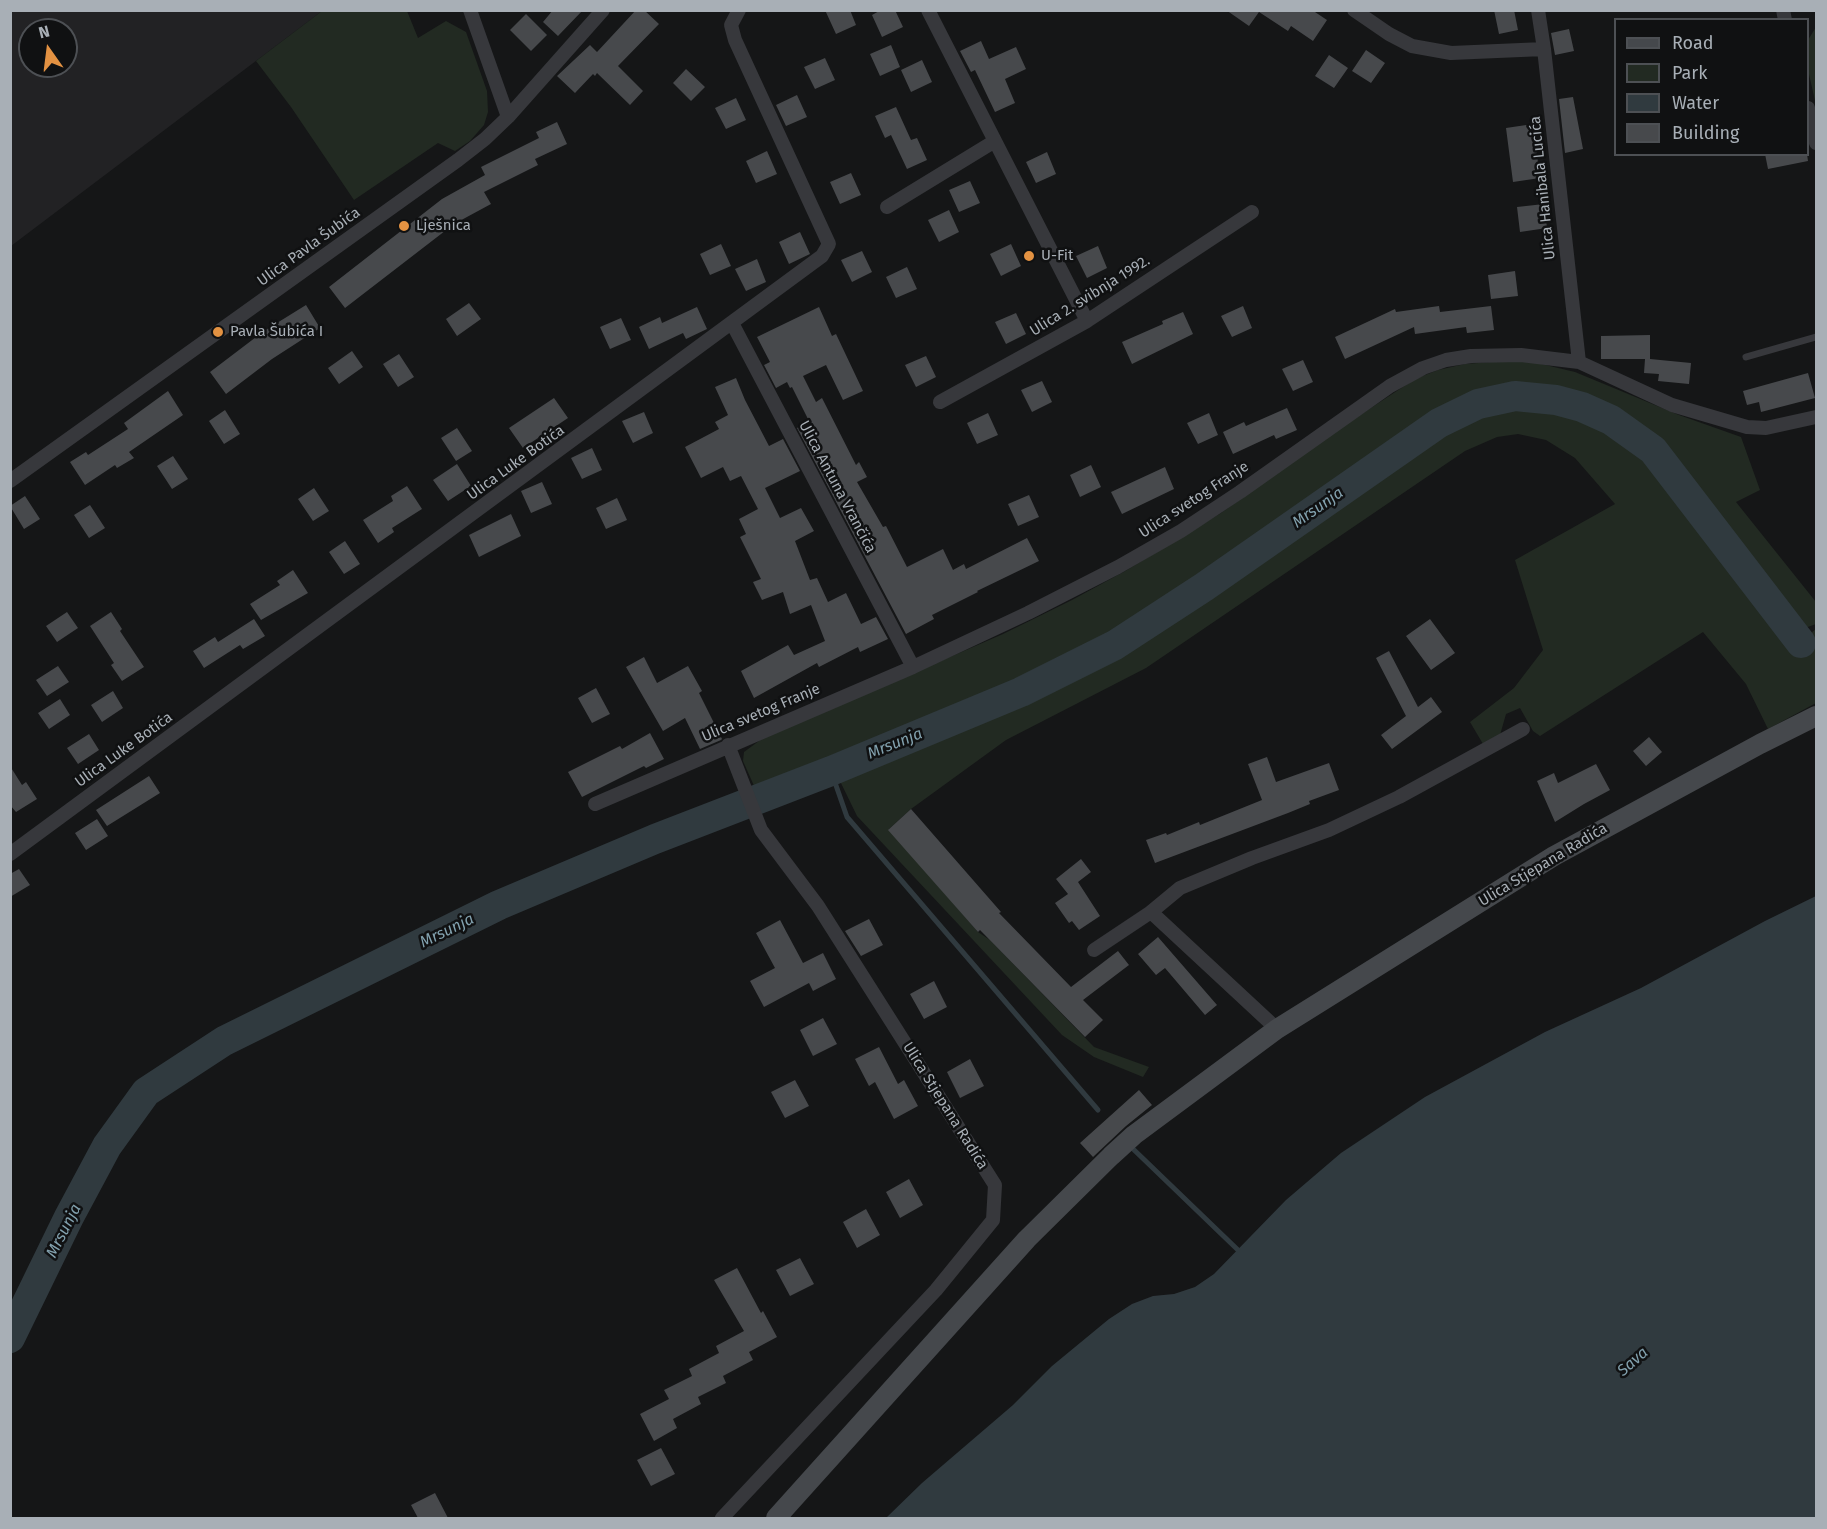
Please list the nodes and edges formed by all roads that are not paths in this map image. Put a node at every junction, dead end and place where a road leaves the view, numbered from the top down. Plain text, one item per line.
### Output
1 (470, 10) edge
2 (603, 10) edge
3 (739, 10) edge
4 (928, 10) edge
5 (1538, 10) edge
6 (1354, 11) edge
7 (1544, 49) junction
8 (1809, 112) edge
9 (508, 117) junction
10 (994, 141) junction
11 (1816, 143) edge
12 (886, 207) dead end
13 (1252, 212) dead end
14 (1087, 321) junction
15 (732, 323) junction
16 (1816, 337) edge
17 (1746, 357) dead end
18 (1579, 362) junction
19 (940, 402) dead end
20 (1816, 417) edge
21 (10, 481) edge
22 (913, 666) junction
23 (1816, 716) edge
24 (1523, 729) dead end
25 (728, 745) junction
26 (595, 804) dead end
27 (10, 854) edge
28 (1151, 912) junction
29 (1094, 950) dead end
30 (1277, 1029) junction
31 (722, 1518) edge
32 (776, 1518) edge

1 - 9 street
2 - 9 street, Ulica Pavla Šubića
3 - 15 street, Ulica Luke Botića
4 - 10 street
5 - 7 street, Ulica Hanibala Lucića
6 - 7 street
7 - 18 street, Ulica Hanibala Lucića
8 - 11 street
9 - 21 street, Ulica Pavla Šubića
10 - 12 street
10 - 14 street
13 - 14 street, Ulica 2. svibnja 1992.
14 - 19 street, Ulica 2. svibnja 1992.
15 - 22 street, Ulica Antuna Vrančića
15 - 27 street, Ulica Luke Botića
16 - 17 lane
18 - 20 street, Ulica svetog Franje
18 - 22 street, Ulica svetog Franje
22 - 25 street, Ulica svetog Franje
23 - 30 main road, Ulica Stjepana Radića
24 - 28 street
25 - 26 street, Ulica svetog Franje
25 - 31 street, Ulica Stjepana Radića
28 - 29 street
28 - 30 street
30 - 32 main road, Ulica Stjepana Radića

